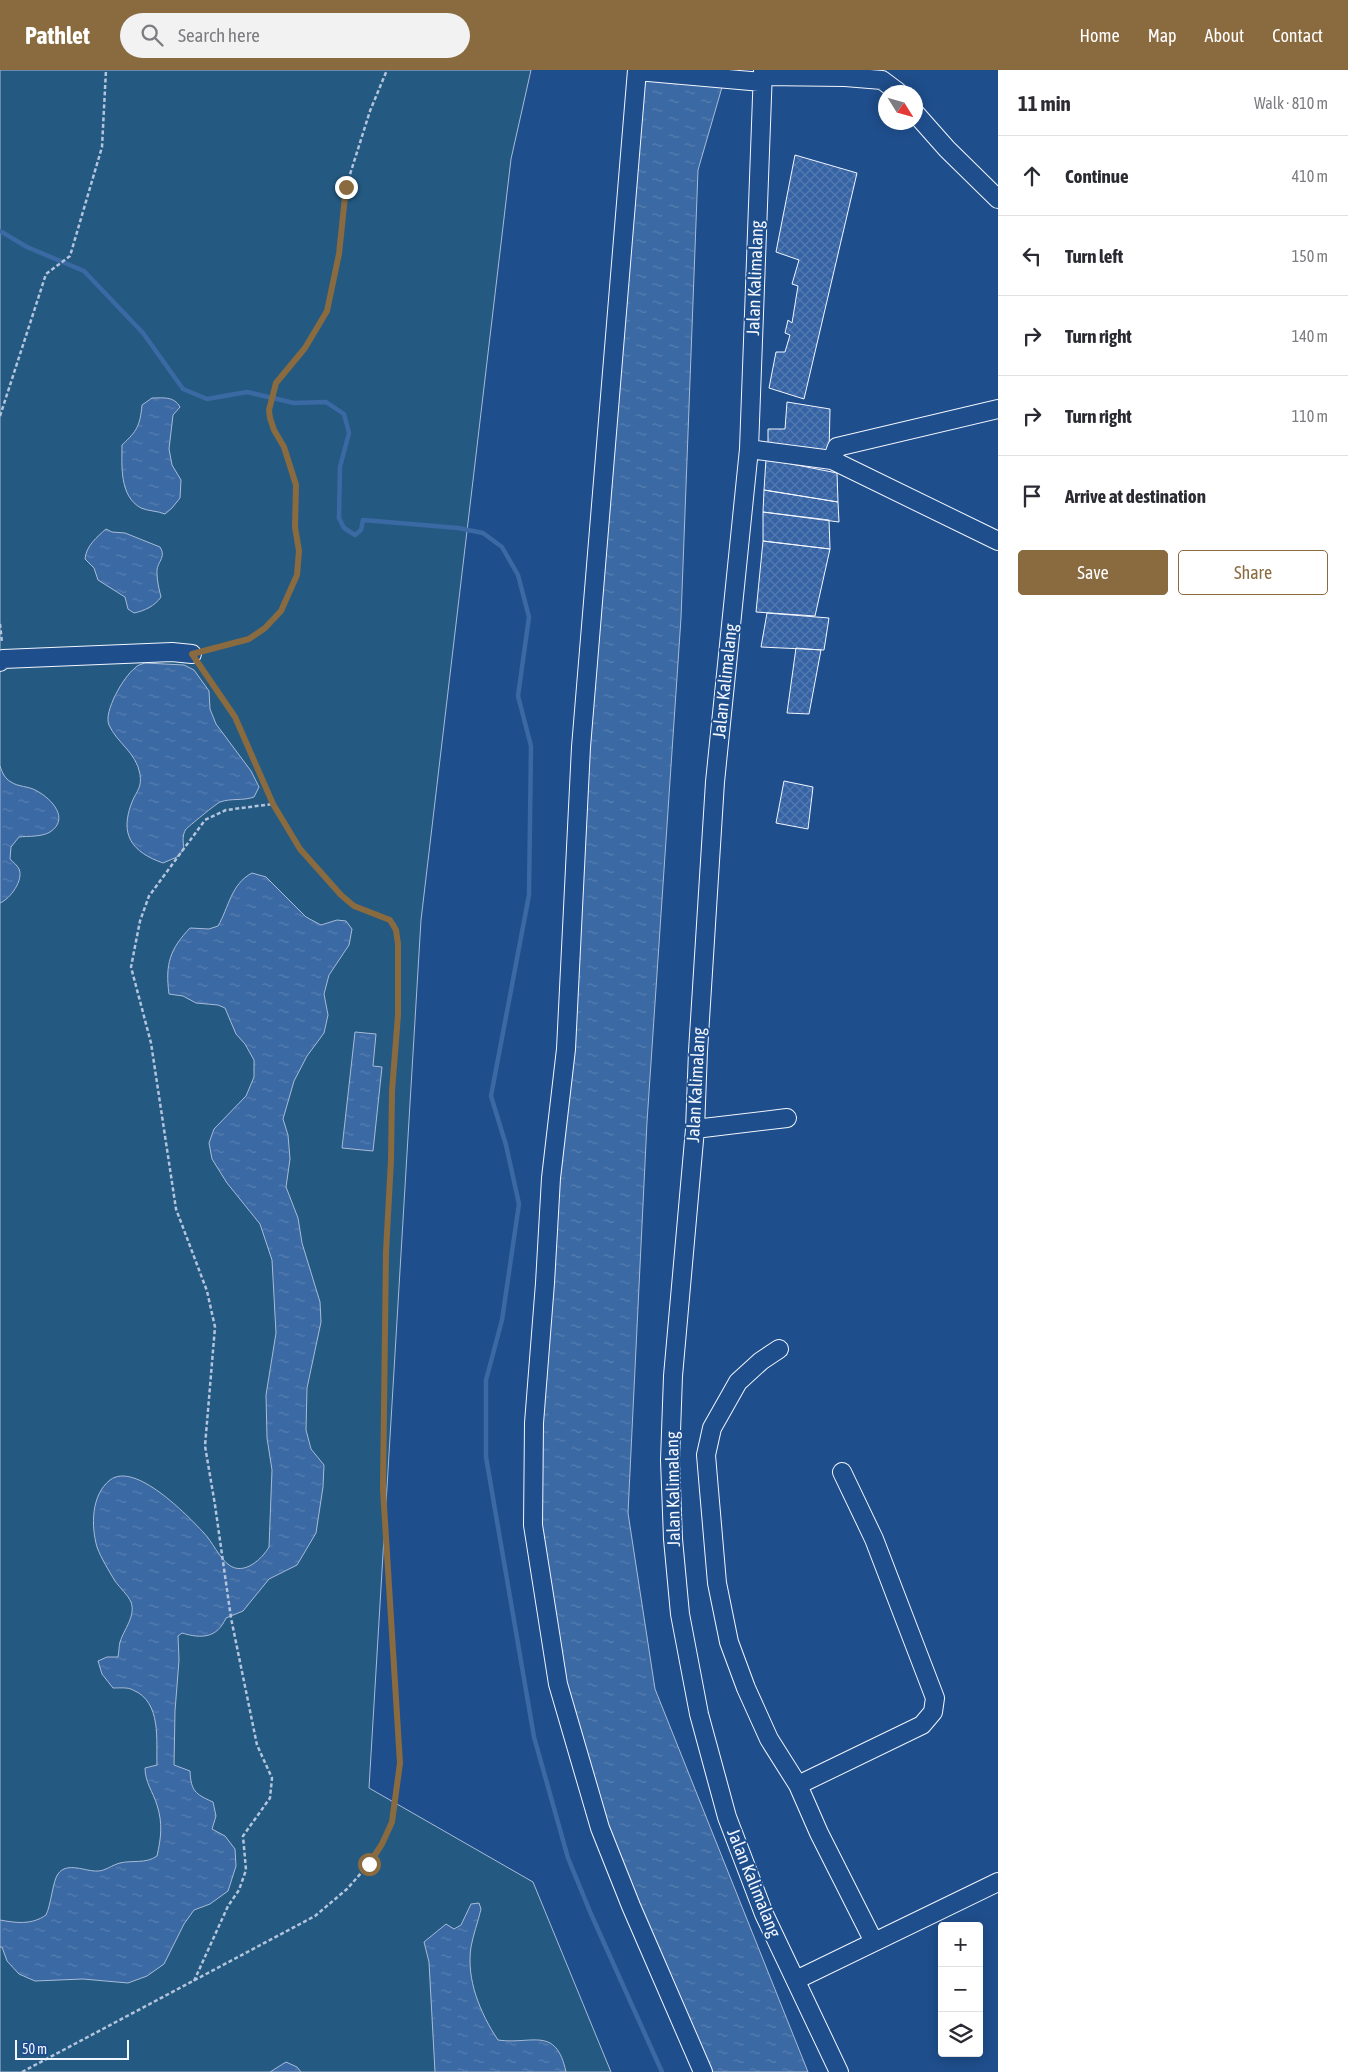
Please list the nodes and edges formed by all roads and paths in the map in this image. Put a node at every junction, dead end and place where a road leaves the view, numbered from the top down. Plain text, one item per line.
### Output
1 (106, 70) edge
2 (388, 70) edge
3 (642, 71) edge
4 (758, 77) edge
5 (889, 85) edge
6 (923, 122) edge
7 (998, 199) edge
8 (998, 409) edge
9 (0, 416) edge
10 (749, 449) junction
11 (832, 460) junction
12 (998, 541) edge
13 (192, 654) junction
14 (0, 662) edge
15 (273, 804) junction
16 (787, 1118) dead end
17 (695, 1129) junction
18 (779, 1349) dead end
19 (842, 1472) dead end
20 (798, 1785) junction
21 (998, 1882) edge
22 (874, 1942) junction
23 (796, 1980) junction
24 (193, 1982) junction
25 (28, 2071) edge
26 (22, 2072) edge
27 (703, 2072) edge
28 (839, 2072) edge

1 - 9 path
2 - 13 path
3 - 4 street
3 - 27 street
4 - 5 street
4 - 10 street, Jalan Kalimalang
6 - 7 street
8 - 11 street
10 - 11 street
10 - 17 street, Jalan Kalimalang
11 - 12 street
13 - 14 street
13 - 15 path
15 - 24 path
15 - 24 path
16 - 17 street
17 - 23 street, Jalan Kalimalang
18 - 20 street
19 - 20 street
20 - 22 street
21 - 22 street
22 - 23 street
23 - 28 street, Jalan Kalimalang
24 - 25 path
25 - 26 path

